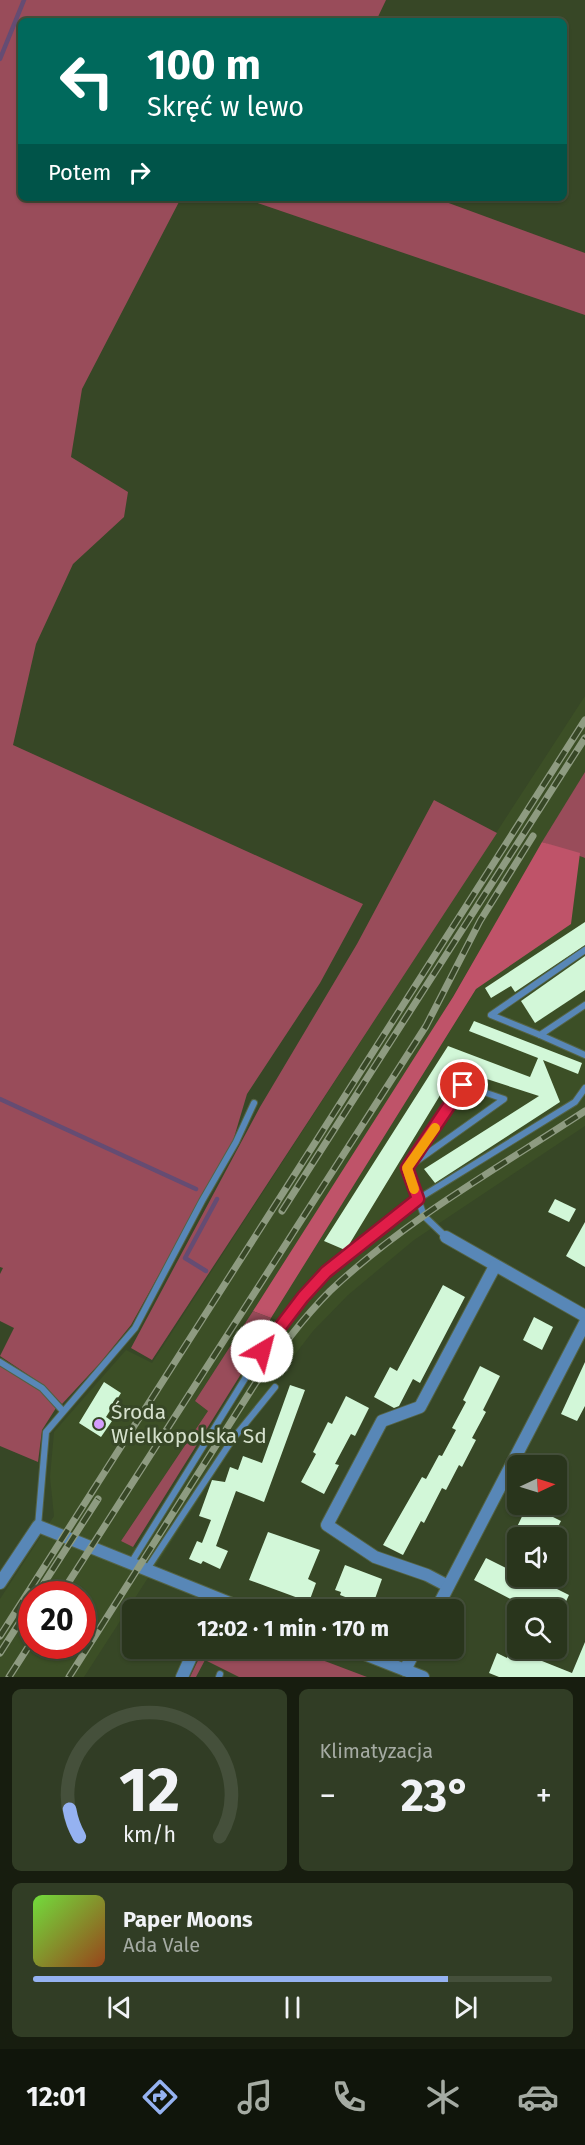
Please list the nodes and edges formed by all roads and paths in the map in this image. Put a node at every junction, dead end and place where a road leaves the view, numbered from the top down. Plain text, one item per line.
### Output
1 (585, 950) edge
2 (585, 1005) edge
3 (540, 1035) junction
4 (585, 1055) edge
5 (585, 1088) edge
6 (254, 1103) dead end
7 (407, 1168) junction
8 (418, 1199) junction
9 (446, 1237) joint
10 (495, 1266) junction
11 (585, 1316) edge
12 (585, 1323) edge
13 (0, 1362) edge
14 (275, 1387) dead end
15 (62, 1410) junction
16 (38, 1526) junction
17 (131, 1563) junction
18 (147, 1569) junction
19 (0, 1583) edge
20 (448, 1586) junction
21 (207, 1599) edge
22 (442, 1599) edge
23 (190, 1659) edge
24 (377, 1659) edge
25 (410, 1659) edge
26 (405, 1670) junction
27 (182, 1677) edge
28 (423, 1677) edge

1 - 3 lane
2 - 3 lane
3 - 4 lane
5 - 8 lane
6 - 15 lane
7 - 7 lane
7 - 8 lane
8 - 9 lane
8 - 17 lane
9 - 10 street
10 - 11 street
10 - 20 street
12 - 20 street
13 - 15 lane
14 - 18 lane
15 - 16 lane
16 - 17 street
16 - 19 street
17 - 18 street
18 - 21 street
20 - 22 street
23 - 27 street
24 - 26 street
25 - 26 street
26 - 28 street

